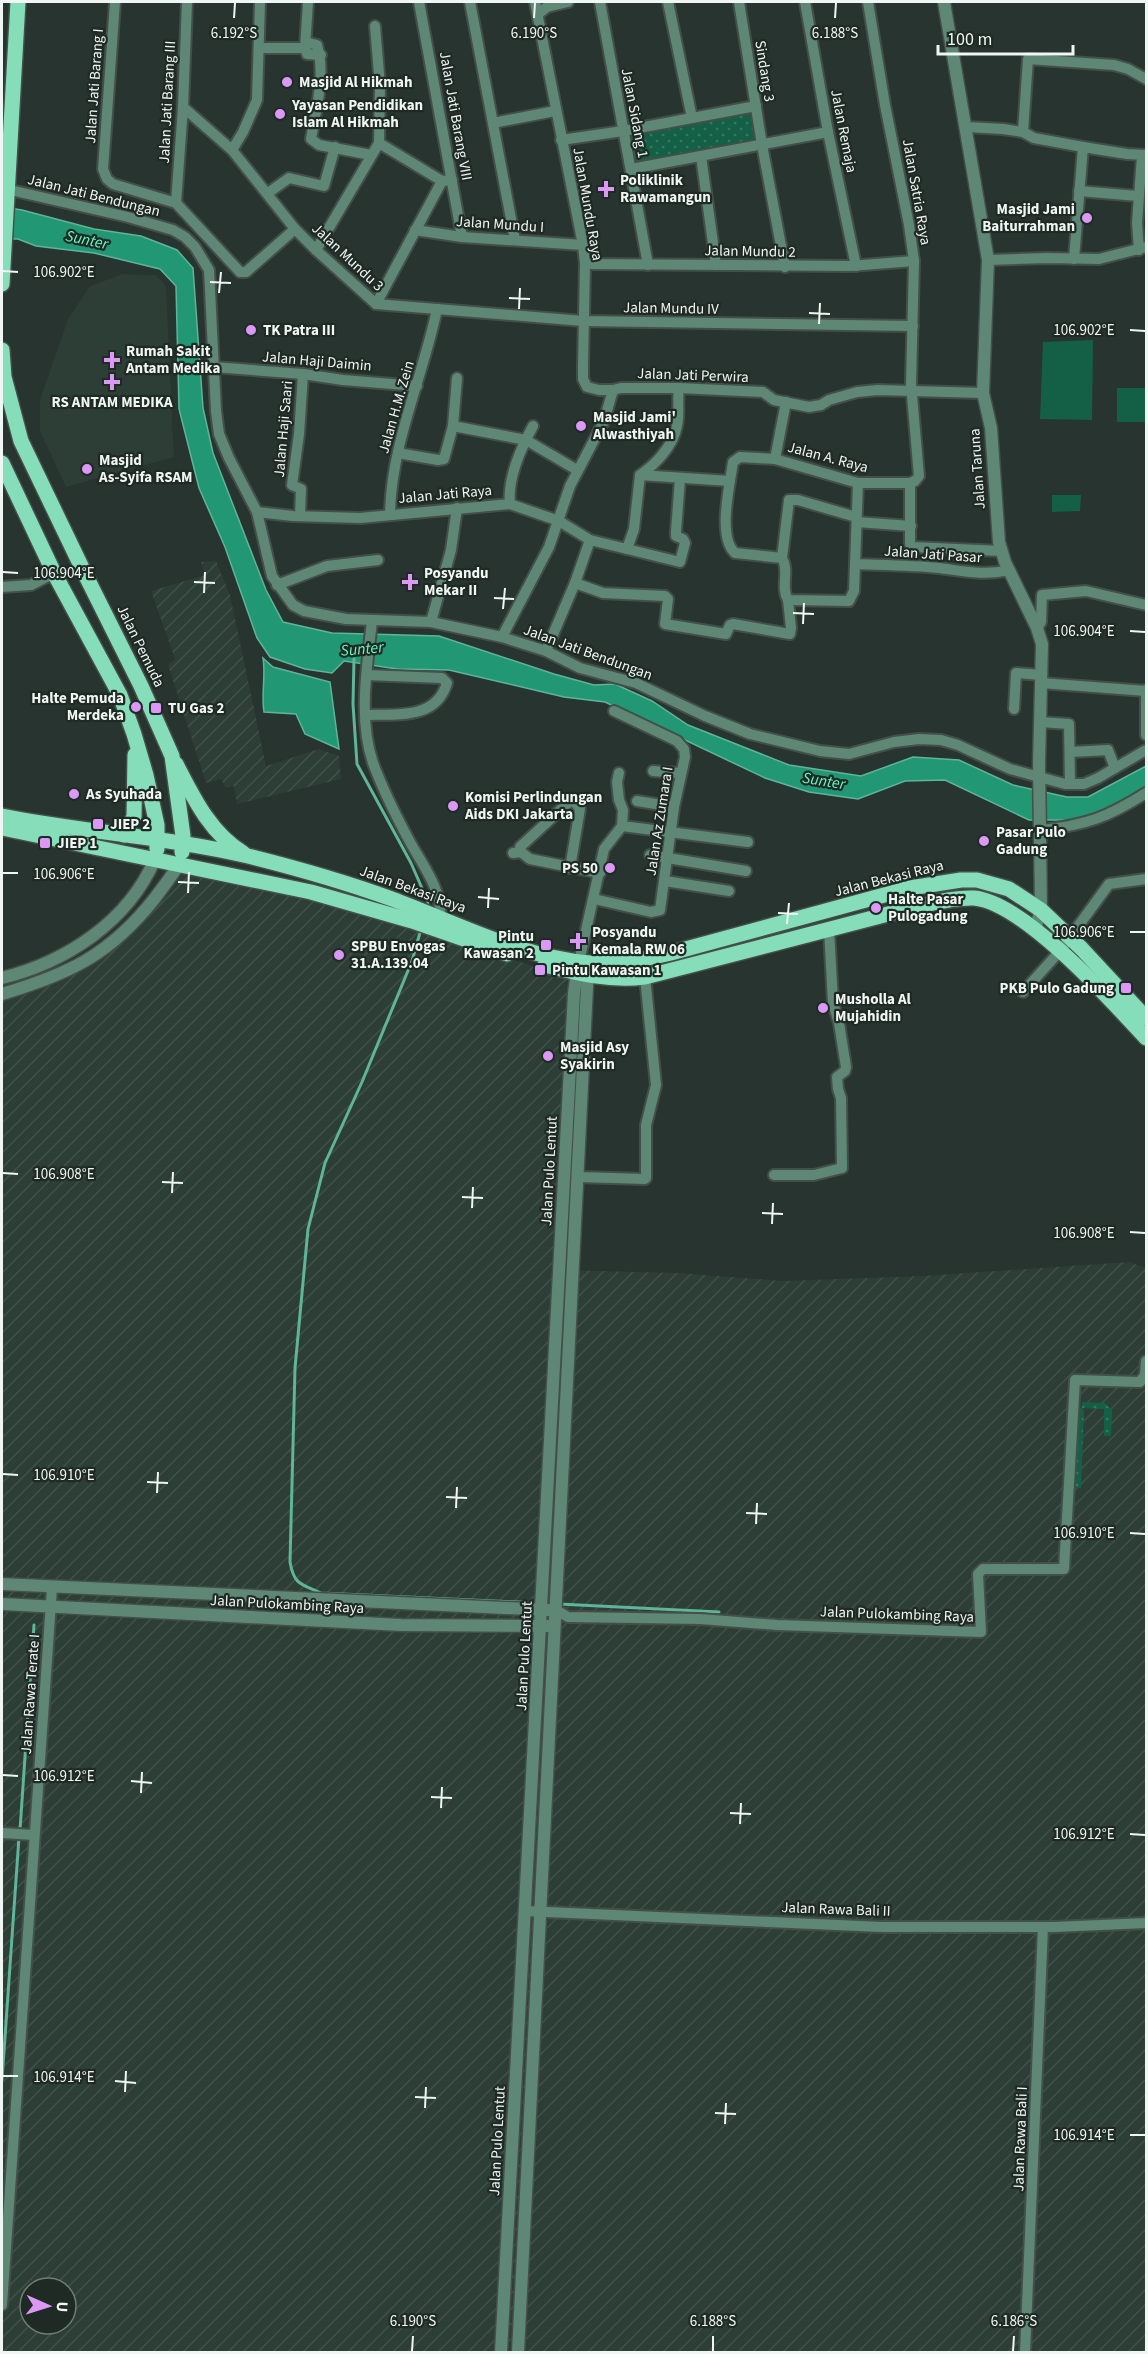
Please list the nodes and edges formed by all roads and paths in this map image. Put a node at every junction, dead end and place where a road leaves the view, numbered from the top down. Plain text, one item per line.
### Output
1 (18, 2) edge
2 (115, 2) edge
3 (187, 2) edge
4 (260, 2) edge
5 (308, 2) edge
6 (419, 2) edge
7 (470, 2) edge
8 (535, 2) edge
9 (542, 2) edge
10 (600, 2) edge
11 (668, 2) edge
12 (739, 2) edge
13 (805, 2) edge
14 (868, 2) edge
15 (944, 2) edge
16 (562, 3) edge
17 (538, 14) junction
18 (375, 27) dead end
19 (305, 45) junction
20 (259, 48) junction
21 (7, 71) edge
22 (1146, 79) edge
23 (183, 106) junction
24 (756, 106) junction
25 (555, 111) junction
26 (692, 118) junction
27 (493, 123) junction
28 (967, 127) junction
29 (623, 131) junction
30 (828, 132) junction
31 (1023, 132) junction
32 (561, 140) junction
33 (379, 143) junction
34 (762, 145) junction
35 (335, 147) junction
36 (1083, 147) junction
37 (232, 150) junction
38 (371, 154) junction
39 (1144, 155) edge
40 (700, 156) junction
41 (631, 169) junction
42 (447, 180) junction
43 (1079, 191) junction
44 (268, 193) junction
45 (6, 194) junction
46 (1138, 196) junction
47 (176, 203) junction
48 (295, 229) junction
49 (415, 230) junction
50 (462, 237) junction
51 (515, 240) junction
52 (583, 245) junction
53 (1143, 249) edge
54 (315, 250) junction
55 (1074, 259) junction
56 (988, 260) junction
57 (914, 261) junction
58 (585, 264) junction
59 (648, 265) junction
60 (716, 265) junction
61 (856, 266) junction
62 (785, 267) junction
63 (2, 284) edge
64 (376, 304) junction
65 (437, 309) junction
66 (583, 321) junction
67 (913, 326) junction
68 (2, 350) edge
69 (214, 367) junction
70 (303, 374) junction
71 (457, 378) dead end
72 (417, 386) junction
73 (679, 388) junction
74 (613, 390) junction
75 (911, 390) junction
76 (983, 393) junction
77 (786, 402) junction
78 (453, 426) junction
79 (533, 426) dead end
80 (526, 440) junction
81 (398, 453) junction
82 (775, 459) junction
83 (2, 463) edge
84 (577, 470) junction
85 (640, 475) junction
86 (680, 479) junction
87 (730, 482) junction
88 (858, 483) junction
89 (910, 483) junction
90 (510, 504) junction
91 (457, 508) junction
92 (257, 512) junction
93 (390, 514) junction
94 (300, 516) junction
95 (857, 520) junction
96 (559, 521) junction
97 (911, 526) junction
98 (590, 540) junction
99 (627, 549) junction
100 (1001, 551) junction
101 (782, 558) junction
102 (378, 560) dead end
103 (855, 564) junction
104 (1009, 570) junction
105 (54, 573) junction
106 (575, 583) junction
107 (277, 585) junction
108 (2, 587) edge
109 (788, 600) junction
110 (1146, 605) edge
111 (431, 622) junction
112 (372, 624) junction
113 (1037, 628) junction
114 (502, 637) junction
115 (546, 651) junction
116 (367, 673) junction
117 (1041, 679) junction
118 (1146, 691) edge
119 (1014, 708) dead end
120 (614, 711) dead end
121 (366, 715) junction
122 (1040, 722) junction
123 (134, 734) junction
124 (1146, 735) edge
125 (1146, 750) edge
126 (1071, 752) junction
127 (172, 756) junction
128 (1115, 768) junction
129 (653, 771) dead end
130 (680, 772) junction
131 (619, 773) dead end
132 (1040, 781) junction
133 (1070, 784) junction
134 (1146, 793) edge
135 (637, 801) dead end
136 (674, 807) junction
137 (5, 822) edge
138 (622, 826) junction
139 (1041, 826) junction
140 (671, 833) junction
141 (124, 835) junction
142 (158, 840) junction
143 (748, 842) dead end
144 (184, 844) junction
145 (650, 855) dead end
146 (249, 856) junction
147 (667, 858) junction
148 (155, 859) junction
149 (179, 864) junction
150 (570, 868) junction
151 (746, 871) dead end
152 (600, 873) junction
153 (1146, 879) edge
154 (665, 881) junction
155 (729, 891) dead end
156 (594, 899) junction
157 (1041, 910) junction
158 (120, 912) junction
159 (413, 915) junction
160 (437, 921) junction
161 (135, 923) junction
162 (829, 929) junction
163 (1035, 929) junction
164 (1070, 938) junction
165 (1060, 951) junction
166 (583, 965) junction
167 (645, 977) junction
168 (3, 978) edge
169 (1023, 992) dead end
170 (6, 993) edge
171 (1146, 1018) edge
172 (1146, 1038) edge
173 (774, 1175) dead end
174 (579, 1177) junction
175 (1146, 1361) edge
176 (2, 1584) edge
177 (52, 1588) junction
178 (2, 1604) edge
179 (542, 1604) junction
180 (557, 1605) junction
181 (51, 1608) junction
182 (568, 1617) junction
183 (541, 1626) junction
184 (555, 1626) junction
185 (4, 1834) edge
186 (29, 1835) junction
187 (525, 1911) junction
188 (541, 1912) junction
189 (1146, 1923) edge
190 (1043, 1927) junction
191 (506, 2262) junction
192 (522, 2263) junction
193 (2, 2305) edge
194 (501, 2352) edge
195 (518, 2352) edge
196 (1024, 2352) edge

1 - 21 main road
2 - 47 street, Jalan Jati Barang I
3 - 23 street, Jalan Jati Barang III
4 - 20 street
5 - 19 street
6 - 42 street, Jalan Jati Barang VIII
7 - 27 street
8 - 17 street, Jalan Mundu Raya
9 - 16 street
10 - 29 street, Jalan Sidang 1
11 - 26 street
12 - 24 street, Sindang 3
13 - 30 street, Jalan Remaja
14 - 57 street, Jalan Satria Raya
15 - 28 street, Jalan Taruna
16 - 17 street
17 - 25 street, Jalan Mundu Raya
18 - 33 street
19 - 20 street
19 - 35 street
20 - 37 street
21 - 45 main road
22 - 31 street
23 - 37 street, Jalan Mundu 3
23 - 47 street, Jalan Jati Barang III
24 - 26 street
24 - 34 street, Sindang 3
25 - 27 street
25 - 32 street, Jalan Mundu Raya
26 - 29 street
27 - 51 street
28 - 31 street
28 - 56 street, Jalan Taruna
29 - 32 street
29 - 41 street, Jalan Sidang 1
30 - 34 street
30 - 61 street, Jalan Remaja
31 - 36 street
32 - 52 street, Jalan Mundu Raya
33 - 38 street
33 - 42 street
34 - 40 street
34 - 62 street, Sindang 3
35 - 38 street
35 - 44 street
36 - 39 street
36 - 43 street
37 - 44 street, Jalan Mundu 3
38 - 54 street
39 - 46 street
40 - 41 street
40 - 60 street
41 - 59 street, Jalan Sidang 1
42 - 49 street
42 - 50 street, Jalan Jati Barang VIII
43 - 46 street
43 - 55 street
44 - 48 street, Jalan Mundu 3
45 - 63 main road
45 - 69 street, Jalan Jati Bendungan
46 - 53 street
47 - 48 street
48 - 54 street, Jalan Mundu 3
49 - 50 street, Jalan Mundu I
49 - 64 street
50 - 51 street, Jalan Mundu I
51 - 52 street, Jalan Mundu I
52 - 58 street, Jalan Mundu Raya
53 - 55 street
54 - 64 street, Jalan Mundu 3
55 - 56 street
56 - 76 street, Jalan Taruna
57 - 61 street, Jalan Mundu 2
57 - 67 street, Jalan Satria Raya
58 - 59 street, Jalan Mundu 2
58 - 66 street, Jalan Mundu Raya
59 - 60 street, Jalan Mundu 2
60 - 62 street, Jalan Mundu 2
61 - 62 street, Jalan Mundu 2
64 - 65 street, Jalan Mundu 3
65 - 66 street, Jalan Mundu 3
65 - 72 street, Jalan H.M. Zein
66 - 67 street, Jalan Mundu IV
66 - 74 street, Jalan Mundu Raya
67 - 75 street, Jalan Satria Raya
68 - 127 main road, Jalan Pemuda
69 - 70 street, Jalan Haji Daimin
69 - 92 street, Jalan Jati Bendungan
70 - 72 street, Jalan Haji Daimin
70 - 94 street, Jalan Haji Saari
71 - 78 street
72 - 81 street, Jalan H.M. Zein
73 - 74 street, Jalan Jati Perwira
73 - 77 street, Jalan Jati Perwira
73 - 85 street
74 - 84 street
75 - 76 street, Jalan Jati Perwira
75 - 77 street, Jalan Jati Perwira
75 - 89 street
76 - 100 street, Jalan Taruna
77 - 82 street
78 - 80 street
78 - 81 street
79 - 80 street
80 - 84 street
80 - 90 street
81 - 93 street, Jalan H.M. Zein
82 - 87 street, Jalan A. Raya
82 - 88 street, Jalan A. Raya
83 - 105 main road
84 - 96 street
85 - 86 street
85 - 99 street
86 - 87 street
86 - 99 street, Jalan Jati Raya
87 - 101 street
88 - 89 street, Jalan A. Raya
88 - 95 street
89 - 97 street
90 - 91 street, Jalan Jati Raya
90 - 96 street, Jalan Jati Raya
91 - 93 street, Jalan Jati Raya
91 - 111 street
92 - 94 street, Jalan Jati Raya
92 - 107 street, Jalan Jati Bendungan
93 - 94 street, Jalan Jati Raya
95 - 97 street
95 - 101 street
95 - 103 street
96 - 98 street, Jalan Jati Raya
96 - 114 street
97 - 100 street
98 - 99 street, Jalan Jati Raya
98 - 106 street
100 - 104 street, Jalan Taruna
101 - 109 street
102 - 107 street
103 - 104 street, Jalan Jati Pasar
103 - 109 street
104 - 113 street, Jalan Taruna
105 - 108 street
105 - 123 main road
106 - 109 street
106 - 115 street
107 - 112 street, Jalan Jati Bendungan
110 - 113 street
111 - 112 street, Jalan Jati Bendungan
111 - 114 street, Jalan Jati Bendungan
112 - 116 street
113 - 117 street, Jalan Taruna
114 - 115 street, Jalan Jati Bendungan
115 - 132 street, Jalan Jati Bendungan
116 - 121 street
116 - 121 street
117 - 118 street
117 - 119 street
117 - 122 street, Jalan Taruna
118 - 124 street
120 - 130 street, Jalan Az Zumara I
121 - 160 street
122 - 126 street
122 - 132 street, Jalan Taruna
123 - 141 main road
123 - 142 main road
125 - 128 street
126 - 128 street
126 - 133 street
127 - 144 main road, Jalan Pemuda
127 - 146 main road
128 - 133 street
129 - 130 street
130 - 136 street, Jalan Az Zumara I
131 - 138 street
132 - 133 street, Jalan Jati Bendungan
132 - 139 street, Jalan Taruna
134 - 139 street
135 - 136 street
136 - 140 street, Jalan Az Zumara I
137 - 141 main road, Jalan Bekasi Raya
137 - 148 main road, Jalan Bekasi Raya
138 - 140 street
138 - 152 street
139 - 157 street, Jalan Taruna
140 - 143 street
140 - 147 street, Jalan Az Zumara I
141 - 142 main road, Jalan Bekasi Raya
142 - 144 main road, Jalan Bekasi Raya
142 - 148 main road
144 - 146 main road, Jalan Bekasi Raya
144 - 149 main road, Jalan Pemuda
145 - 147 street
146 - 159 main road, Jalan Bekasi Raya
147 - 151 street
147 - 154 street, Jalan Az Zumara I
148 - 149 main road, Jalan Bekasi Raya
148 - 158 street
149 - 159 main road, Jalan Bekasi Raya
149 - 161 street
150 - 150 street
150 - 152 street
152 - 156 street
153 - 164 street
154 - 155 street
154 - 156 street, Jalan Az Zumara I
156 - 166 street
157 - 163 street, Jalan Taruna
157 - 164 main road, Jalan Bekasi Raya
157 - 166 main road, Jalan Bekasi Raya
158 - 161 street
158 - 168 street
159 - 160 main road, Jalan Bekasi Raya
160 - 166 main road, Jalan Bekasi Raya
161 - 170 street
162 - 163 main road, Jalan Bekasi Raya
162 - 167 main road, Jalan Bekasi Raya
162 - 173 street
163 - 165 main road, Jalan Bekasi Raya
164 - 165 street
164 - 171 main road, Jalan Bekasi Raya
165 - 169 street
165 - 172 main road, Jalan Bekasi Raya
166 - 167 main road, Jalan Bekasi Raya
166 - 174 street, Jalan Pulo Lentut
166 - 179 street, Jalan Pulo Lentut
167 - 174 street
168 - 170 street
174 - 180 street, Jalan Pulo Lentut
175 - 182 street, Jalan Pulokambing Raya
176 - 177 street, Jalan Pulokambing Raya
177 - 179 street, Jalan Pulokambing Raya
177 - 181 street, Jalan Rawa Terate I
178 - 181 street, Jalan Pulokambing Raya
179 - 180 street, Jalan Pulokambing Raya
179 - 183 street, Jalan Pulo Lentut
180 - 182 street, Jalan Pulokambing Raya
180 - 184 street, Jalan Pulo Lentut
181 - 183 street, Jalan Pulokambing Raya
181 - 186 street, Jalan Rawa Terate I
182 - 184 street
183 - 184 street, Jalan Pulokambing Raya
183 - 187 street, Jalan Pulo Lentut
184 - 188 street, Jalan Pulo Lentut
185 - 186 street
186 - 193 street, Jalan Rawa Terate I
187 - 188 street, Jalan Rawa Bali II
187 - 191 street, Jalan Pulo Lentut
188 - 190 street, Jalan Rawa Bali II
188 - 192 street, Jalan Pulo Lentut
189 - 190 street, Jalan Rawa Bali II
190 - 196 street, Jalan Rawa Bali I
191 - 192 street
191 - 194 street, Jalan Pulo Lentut
192 - 195 street, Jalan Pulo Lentut

